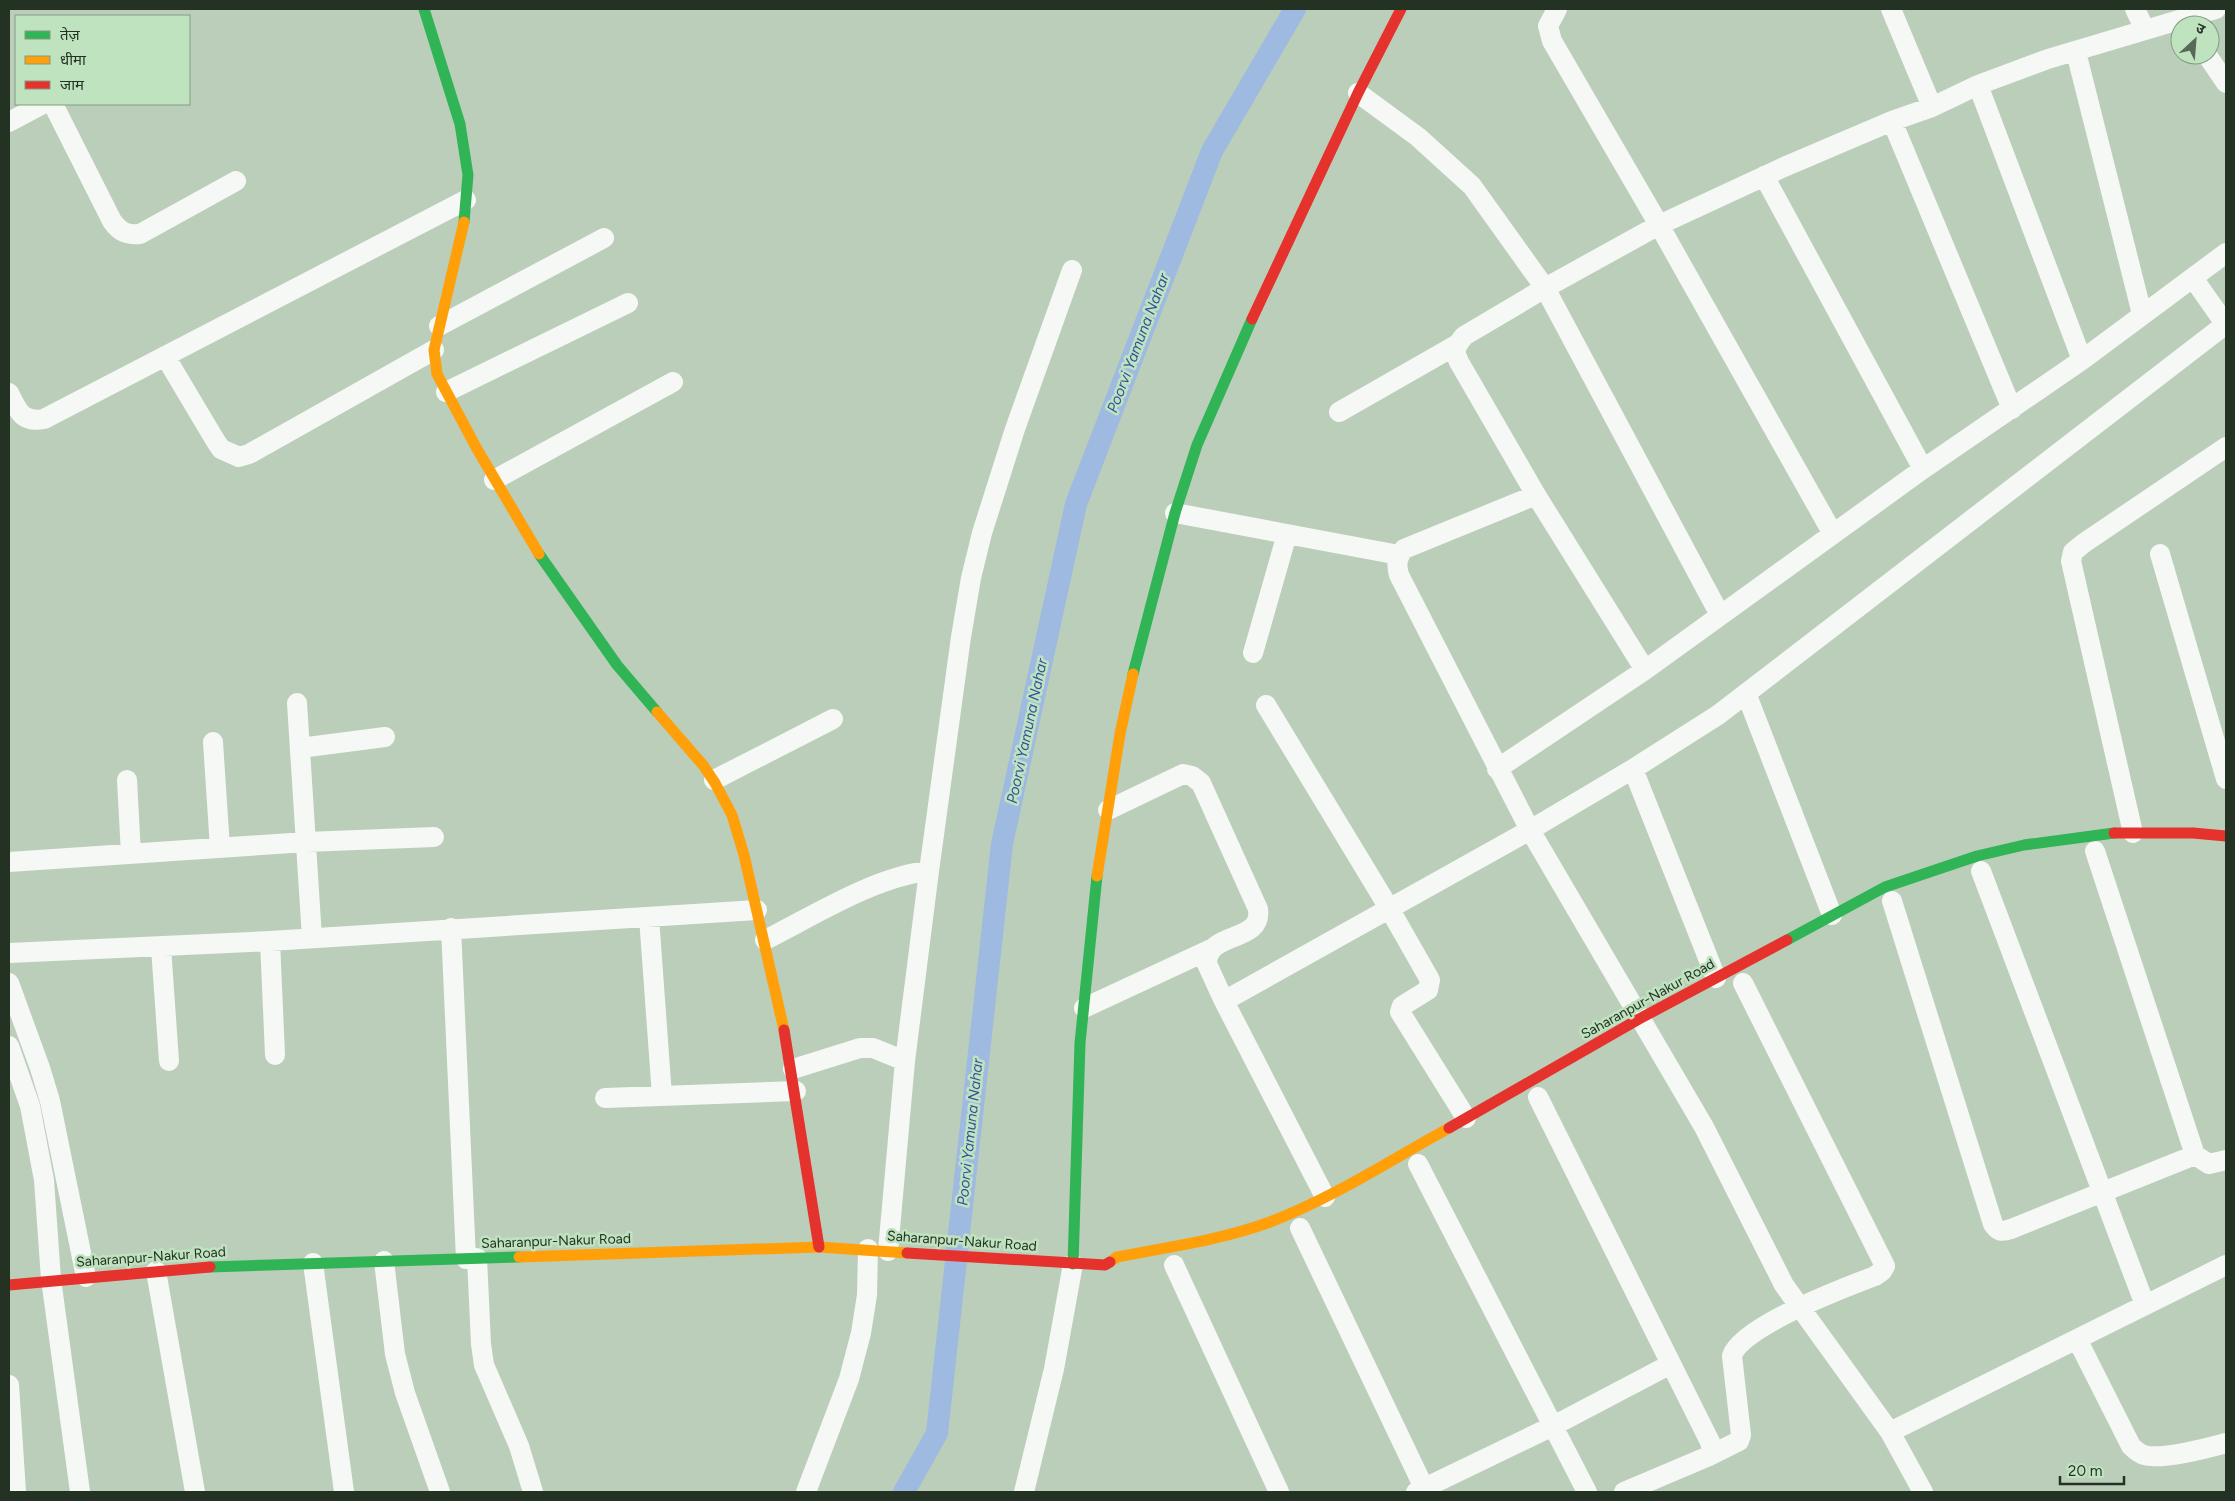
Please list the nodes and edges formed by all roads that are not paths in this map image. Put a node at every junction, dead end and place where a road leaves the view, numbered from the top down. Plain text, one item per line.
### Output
1 (424, 9) edge
2 (1401, 9) edge
3 (1557, 9) edge
4 (1891, 9) edge
5 (2135, 9) edge
6 (2216, 9) edge
7 (2202, 15) edge
8 (2170, 25) edge
9 (2145, 30) junction
10 (2076, 52) junction
11 (2214, 65) edge
12 (2226, 83) edge
13 (1978, 85) junction
14 (1358, 93) junction
15 (41, 105) edge
16 (54, 105) edge
17 (1932, 107) junction
18 (1892, 121) junction
19 (9, 122) edge
20 (1764, 176) junction
21 (236, 181) dead end
22 (466, 200) junction
23 (1659, 225) junction
24 (604, 238) dead end
25 (2226, 253) edge
26 (1072, 270) dead end
27 (2193, 278) junction
28 (1545, 288) junction
29 (628, 303) dead end
30 (2142, 314) junction
31 (2226, 324) edge
32 (439, 326) junction
33 (1458, 344) junction
34 (434, 350) junction
35 (165, 356) junction
36 (2082, 360) junction
37 (674, 382) dead end
38 (446, 392) junction
39 (9, 393) edge
40 (2012, 409) junction
41 (1339, 412) dead end
42 (2226, 447) edge
43 (1923, 469) junction
44 (494, 480) junction
45 (1536, 495) junction
46 (1175, 513) junction
47 (1287, 534) junction
48 (1833, 534) junction
49 (2160, 554) dead end
50 (1399, 555) junction
51 (1720, 615) junction
52 (1253, 653) dead end
53 (1645, 670) junction
54 (1746, 693) junction
55 (297, 703) dead end
56 (1266, 705) dead end
57 (833, 720) dead end
58 (2219, 729) edge
59 (385, 737) dead end
60 (213, 742) dead end
61 (300, 748) junction
62 (1497, 769) junction
63 (1633, 769) junction
64 (2226, 778) edge
65 (127, 780) dead end
66 (714, 780) junction
67 (1108, 810) junction
68 (1530, 830) junction
69 (2133, 833) junction
70 (2226, 836) edge
71 (434, 837) dead end
72 (306, 842) junction
73 (220, 848) junction
74 (2097, 851) dead end
75 (131, 854) junction
76 (9, 862) edge
77 (929, 870) junction
78 (1981, 871) dead end
79 (1892, 902) dead end
80 (1389, 908) junction
81 (757, 910) junction
82 (1832, 915) junction
83 (649, 916) junction
84 (450, 928) junction
85 (312, 938) junction
86 (765, 940) junction
87 (270, 941) junction
88 (161, 947) junction
89 (1211, 949) junction
90 (9, 953) edge
91 (1716, 978) junction
92 (1743, 982) dead end
93 (9, 984) edge
94 (1224, 1001) junction
95 (1084, 1008) junction
96 (1646, 1031) junction
97 (9, 1046) edge
98 (275, 1055) dead end
99 (169, 1060) dead end
100 (905, 1061) junction
101 (793, 1069) junction
102 (796, 1091) junction
103 (662, 1096) junction
104 (1539, 1096) dead end
105 (605, 1098) dead end
106 (1466, 1118) junction
107 (2195, 1155) junction
108 (2226, 1160) edge
109 (1418, 1164) dead end
110 (2102, 1193) junction
111 (1325, 1197) junction
112 (1300, 1228) dead end
113 (819, 1247) junction
114 (868, 1249) junction
115 (895, 1252) junction
116 (472, 1258) junction
117 (384, 1261) junction
118 (313, 1264) junction
119 (1074, 1264) junction
120 (1174, 1264) dead end
121 (1105, 1266) junction
122 (2225, 1269) edge
123 (156, 1271) junction
124 (1118, 1271) dead end
125 (86, 1277) junction
126 (51, 1279) junction
127 (9, 1285) edge
128 (2145, 1305) junction
129 (1798, 1307) junction
130 (2077, 1339) junction
131 (1671, 1364) junction
132 (9, 1386) edge
133 (1553, 1426) junction
134 (1890, 1432) junction
135 (2226, 1443) edge
136 (1709, 1456) junction
137 (1422, 1491) edge
138 (16, 1492) edge
139 (80, 1492) edge
140 (195, 1492) edge
141 (344, 1492) edge
142 (440, 1492) edge
143 (532, 1492) edge
144 (806, 1492) edge
145 (1024, 1492) edge
146 (1279, 1492) edge
147 (1586, 1492) edge
148 (1624, 1492) edge
149 (1923, 1492) edge

1 - 22 street
2 - 14 street
3 - 23 street
4 - 17 street
5 - 9 street
6 - 7 street
8 - 9 street
9 - 10 street
10 - 13 street
10 - 30 street
11 - 12 street
13 - 17 street
13 - 36 street
14 - 28 street
14 - 46 street
15 - 19 street
16 - 21 street
17 - 18 street
18 - 20 street
18 - 40 street
20 - 23 street
20 - 43 street
22 - 32 street
22 - 35 street
23 - 28 street
23 - 48 street
24 - 32 street
25 - 27 street
26 - 77 street
27 - 30 street
27 - 31 street
28 - 33 street
28 - 51 street
29 - 38 street
30 - 36 street
31 - 54 street
32 - 34 street
33 - 41 street
33 - 45 street
34 - 35 street
34 - 38 street
35 - 39 street
36 - 40 street
37 - 44 street
38 - 44 street
40 - 43 street
42 - 69 street
43 - 48 street
44 - 66 street
45 - 50 street
45 - 53 street
46 - 47 street
46 - 67 street
47 - 50 street
47 - 52 street
48 - 51 street
49 - 58 street
50 - 62 street
51 - 53 street
53 - 62 street
54 - 63 street
54 - 82 street
55 - 61 street
56 - 80 street
57 - 66 street
58 - 64 street
59 - 61 street
60 - 73 street
61 - 72 street
62 - 68 street
63 - 68 street
63 - 91 street
65 - 75 street
66 - 81 street
67 - 89 street
67 - 95 street
68 - 80 street
68 - 96 street
69 - 70 street, Saharanpur-Nakur Road
69 - 82 street, Saharanpur-Nakur Road
71 - 72 street
72 - 73 street
72 - 85 street
73 - 75 street
74 - 107 street
75 - 76 street
77 - 86 street
77 - 100 street
78 - 110 street
79 - 110 street
80 - 94 street
80 - 106 street
81 - 83 street
81 - 86 street
82 - 91 street, Saharanpur-Nakur Road
83 - 84 street
83 - 103 street
84 - 85 street
84 - 116 street
85 - 87 street
86 - 101 street
87 - 88 street
87 - 98 street
88 - 90 street
88 - 99 street
89 - 94 street
89 - 95 street
91 - 96 street, Saharanpur-Nakur Road
92 - 129 street
93 - 125 street
94 - 111 street
95 - 119 street
96 - 106 street, Saharanpur-Nakur Road
96 - 129 street
97 - 126 street
100 - 101 street
100 - 115 street
101 - 102 street
102 - 103 street
102 - 113 street
103 - 105 street
104 - 131 street
106 - 111 street, Saharanpur-Nakur Road
107 - 108 street
107 - 110 street
109 - 133 street
110 - 128 street
111 - 121 street, Saharanpur-Nakur Road
112 - 137 street
113 - 114 street, Saharanpur-Nakur Road
113 - 116 street, Saharanpur-Nakur Road
114 - 115 street, Saharanpur-Nakur Road
114 - 144 street
115 - 119 street, Saharanpur-Nakur Road
116 - 117 street, Saharanpur-Nakur Road
116 - 143 street
117 - 118 street, Saharanpur-Nakur Road
117 - 142 street
118 - 123 street, Saharanpur-Nakur Road
118 - 141 street
119 - 121 street, Saharanpur-Nakur Road
119 - 145 street
120 - 146 street
121 - 124 street, Saharanpur-Nakur Road
122 - 128 street
123 - 125 street, Saharanpur-Nakur Road
123 - 140 street
125 - 126 street, Saharanpur-Nakur Road
126 - 127 street, Saharanpur-Nakur Road
126 - 139 street
128 - 130 street
129 - 134 street
129 - 136 street
130 - 134 street
130 - 135 street
131 - 133 street
131 - 136 street
132 - 138 street
133 - 137 street
133 - 147 street
134 - 149 street
136 - 148 street

